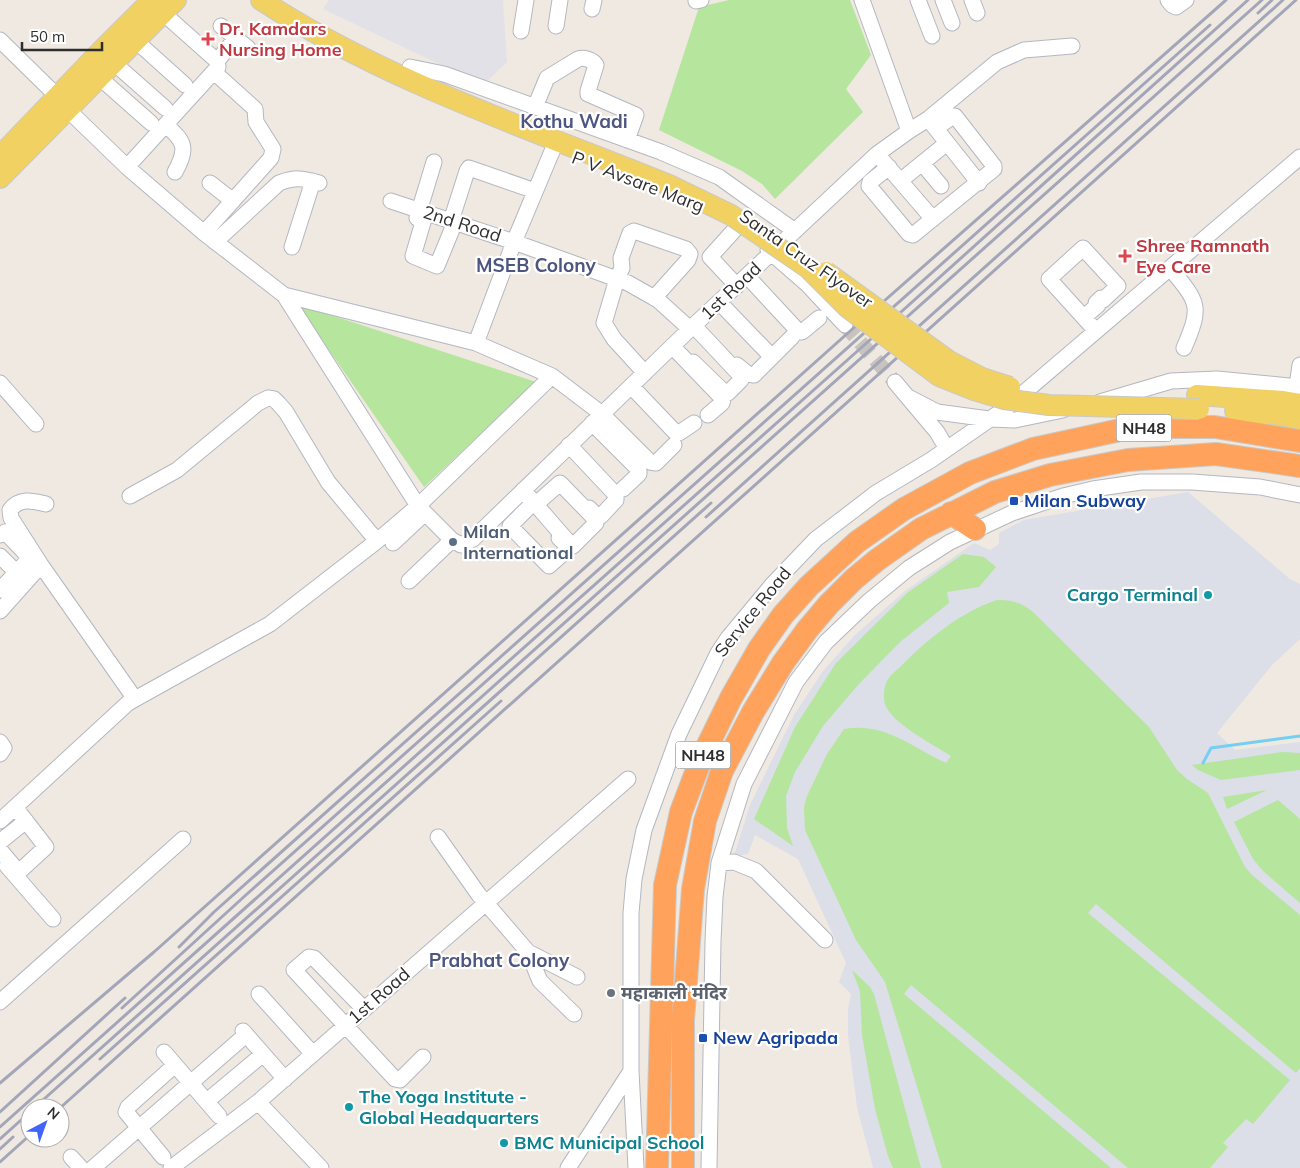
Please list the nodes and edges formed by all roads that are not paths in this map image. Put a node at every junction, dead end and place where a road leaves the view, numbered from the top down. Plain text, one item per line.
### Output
1 (261, 0) edge
2 (284, 0) edge
3 (526, 0) edge
4 (560, 0) edge
5 (862, 0) edge
6 (918, 0) edge
7 (943, 0) edge
8 (1168, 0) edge
9 (1186, 0) edge
10 (164, 4) edge
11 (952, 23) dead end
12 (221, 26) dead end
13 (556, 26) dead end
14 (521, 30) dead end
15 (327, 31) junction
16 (932, 36) dead end
17 (138, 39) junction
18 (0, 40) edge
19 (1072, 46) dead end
20 (118, 60) junction
21 (215, 67) junction
22 (412, 73) junction
23 (100, 78) junction
24 (187, 83) dead end
25 (62, 103) junction
26 (168, 105) dead end
27 (534, 106) junction
28 (158, 124) junction
29 (932, 124) junction
30 (909, 131) junction
31 (627, 140) junction
32 (947, 143) junction
33 (553, 149) junction
34 (877, 154) junction
35 (0, 156) edge
36 (1300, 157) edge
37 (434, 162) dead end
38 (922, 162) junction
39 (464, 166) dead end
40 (127, 167) junction
41 (889, 167) junction
42 (175, 172) dead end
43 (0, 178) edge
44 (671, 181) junction
45 (900, 181) junction
46 (979, 182) junction
47 (210, 183) dead end
48 (941, 186) dead end
49 (433, 188) dead end
50 (535, 192) junction
51 (391, 200) dead end
52 (233, 201) junction
53 (424, 213) junction
54 (933, 219) junction
55 (449, 221) junction
56 (738, 226) junction
57 (795, 231) junction
58 (512, 236) junction
59 (209, 237) junction
60 (292, 247) dead end
61 (772, 253) junction
62 (405, 256) dead end
63 (1170, 268) junction
64 (617, 280) junction
65 (742, 281) junction
66 (1113, 291) junction
67 (284, 295) junction
68 (654, 298) junction
69 (719, 302) junction
70 (1126, 306) junction
71 (846, 317) junction
72 (1084, 317) junction
73 (819, 318) dead end
74 (692, 327) junction
75 (1096, 331) junction
76 (792, 338) dead end
77 (713, 340) dead end
78 (476, 343) junction
79 (672, 346) junction
80 (1184, 348) dead end
81 (772, 357) junction
82 (693, 362) dead end
83 (1300, 365) edge
84 (645, 373) junction
85 (552, 376) junction
86 (895, 382) tunnel mouth
87 (0, 383) edge
88 (631, 386) junction
89 (1299, 392) edge
90 (910, 398) junction
91 (1198, 402) junction
92 (708, 415) dead end
93 (1300, 418) edge
94 (597, 419) junction
95 (989, 419) junction
96 (694, 423) dead end
97 (36, 424) dead end
98 (1300, 441) edge
99 (569, 445) junction
100 (674, 445) dead end
101 (947, 449) junction
102 (549, 464) junction
103 (1300, 466) edge
104 (623, 489) dead end
105 (521, 492) junction
106 (1300, 495) edge
107 (130, 496) dead end
108 (46, 504) dead end
109 (533, 505) dead end
110 (421, 509) junction
111 (951, 513) junction
112 (975, 529) junction
113 (0, 535) edge
114 (377, 541) junction
115 (452, 541) junction
116 (393, 543) dead end
117 (0, 556) edge
118 (41, 565) junction
119 (22, 577) junction
120 (409, 581) dead end
121 (2, 599) edge
122 (135, 699) junction
123 (0, 742) edge
124 (0, 754) edge
125 (628, 779) dead end
126 (6, 811) edge
127 (26, 821) junction
128 (438, 837) dead end
129 (183, 839) dead end
130 (0, 842) edge
131 (0, 850) edge
132 (0, 857) edge
133 (719, 863) junction
134 (486, 904) junction
135 (53, 920) dead end
136 (825, 940) dead end
137 (528, 952) junction
138 (578, 977) dead end
139 (259, 994) dead end
140 (0, 1002) edge
141 (359, 1005) junction
142 (574, 1014) dead end
143 (341, 1021) junction
144 (164, 1052) dead end
145 (313, 1054) junction
146 (423, 1057) dead end
147 (256, 1060) dead end
148 (176, 1065) junction
149 (631, 1071) junction
150 (285, 1079) junction
151 (190, 1083) junction
152 (207, 1101) junction
153 (258, 1102) junction
154 (220, 1116) dead end
155 (139, 1128) junction
156 (176, 1163) edge
157 (93, 1168) edge
158 (320, 1168) edge
159 (568, 1168) edge
160 (636, 1168) edge
161 (657, 1168) edge
162 (683, 1168) edge
163 (709, 1168) edge

1 - 15 main road
2 - 15 main road, P V Avsare Marg
3 - 14 street
4 - 13 street
5 - 30 street
6 - 16 street
7 - 11 street
8 - 9 street
10 - 17 main road
10 - 21 street
10 - 25 main road
12 - 21 street
15 - 22 main road, P V Avsare Marg
17 - 20 main road
17 - 24 street
18 - 25 street
19 - 29 street
20 - 23 main road
20 - 26 street
21 - 28 street
21 - 52 street
22 - 27 street
22 - 33 street, P V Avsare Marg
22 - 44 main road, Santa Cruz Flyover
23 - 25 main road
23 - 28 street
25 - 35 main road
25 - 40 street
25 - 43 main road
27 - 31 street
27 - 31 street
28 - 40 street
28 - 42 street
29 - 30 street, 1st Road
29 - 32 street
29 - 46 street
30 - 34 street, 1st Road
31 - 57 street
32 - 38 street
32 - 46 street
33 - 50 street
33 - 56 street, P V Avsare Marg
34 - 41 street
34 - 57 street, 1st Road
36 - 63 street, Service Road
37 - 53 street
38 - 45 street
38 - 48 street
39 - 55 street
40 - 59 street
41 - 45 street
41 - 54 street
44 - 71 main road, Santa Cruz Flyover, bridge
44 - 91 main road, Santa Cruz Flyover, bridge
45 - 54 street
46 - 54 street
47 - 52 street
49 - 53 street
50 - 55 street
50 - 58 street
51 - 53 street, 2nd Road
52 - 59 street
53 - 55 street, 2nd Road
53 - 55 street
53 - 62 street
55 - 58 street, 2nd Road
56 - 61 street, P V Avsare Marg
56 - 65 street
57 - 61 street, 1st Road
58 - 64 street, 2nd Road
58 - 78 street
59 - 60 street
59 - 67 street
61 - 65 street, 1st Road
61 - 71 street, P V Avsare Marg
63 - 70 street, Service Road
63 - 80 street
64 - 68 street, 2nd Road
64 - 68 street
64 - 84 street
65 - 69 street, 1st Road
65 - 73 street
66 - 70 street
66 - 72 street
66 - 72 street
67 - 78 street
67 - 110 street
68 - 74 street, 2nd Road
69 - 74 street, 1st Road
69 - 81 street
70 - 75 street, Service Road
71 - 91 main road, Santa Cruz Flyover, bridge
72 - 75 street
74 - 79 street, 1st Road
74 - 82 street, 2nd Road
75 - 95 street, Service Road
76 - 81 street
77 - 81 street
78 - 85 street
79 - 84 street, 1st Road
79 - 92 street
83 - 89 street
84 - 88 street, 1st Road
85 - 94 street
85 - 110 street
86 - 90 street
87 - 97 street
88 - 94 street, 1st Road
88 - 96 street
89 - 91 main road
89 - 95 street
90 - 95 street
90 - 101 street
91 - 93 main road, Santa Cruz Flyover
94 - 99 street, 1st Road
94 - 100 street
94 - 104 street
95 - 101 street, Service Road
98 - 161 highway, NH48
99 - 102 street, 1st Road
99 - 102 street
101 - 149 street, Service Road
102 - 105 street, 1st Road
103 - 111 highway, NH48
105 - 109 street
105 - 115 street, 1st Road
106 - 112 street
107 - 114 street
108 - 118 street
110 - 114 street
110 - 115 street
110 - 116 street
111 - 112 highway
111 - 162 highway, NH48
112 - 133 street
113 - 119 street
114 - 122 street
115 - 120 street
117 - 119 street
118 - 119 street
118 - 122 street
119 - 121 street
122 - 126 street
123 - 124 street
125 - 134 street, 1st Road
126 - 127 street
127 - 130 street
127 - 131 street
128 - 134 street
129 - 140 street
132 - 135 street
133 - 136 street
133 - 163 street
134 - 137 street
134 - 141 street, 1st Road
137 - 138 street
137 - 142 street
139 - 145 street
141 - 143 street, 1st Road
141 - 143 street
143 - 145 street, 1st Road
143 - 146 street
144 - 148 street
145 - 150 street, 1st Road
147 - 152 street
148 - 151 street
148 - 155 street
149 - 159 street
149 - 160 street, Service Road
150 - 151 street
150 - 153 street, 1st Road
151 - 152 street
151 - 155 street
152 - 154 street
153 - 156 street, 1st Road
153 - 158 street
155 - 156 street
155 - 157 street

